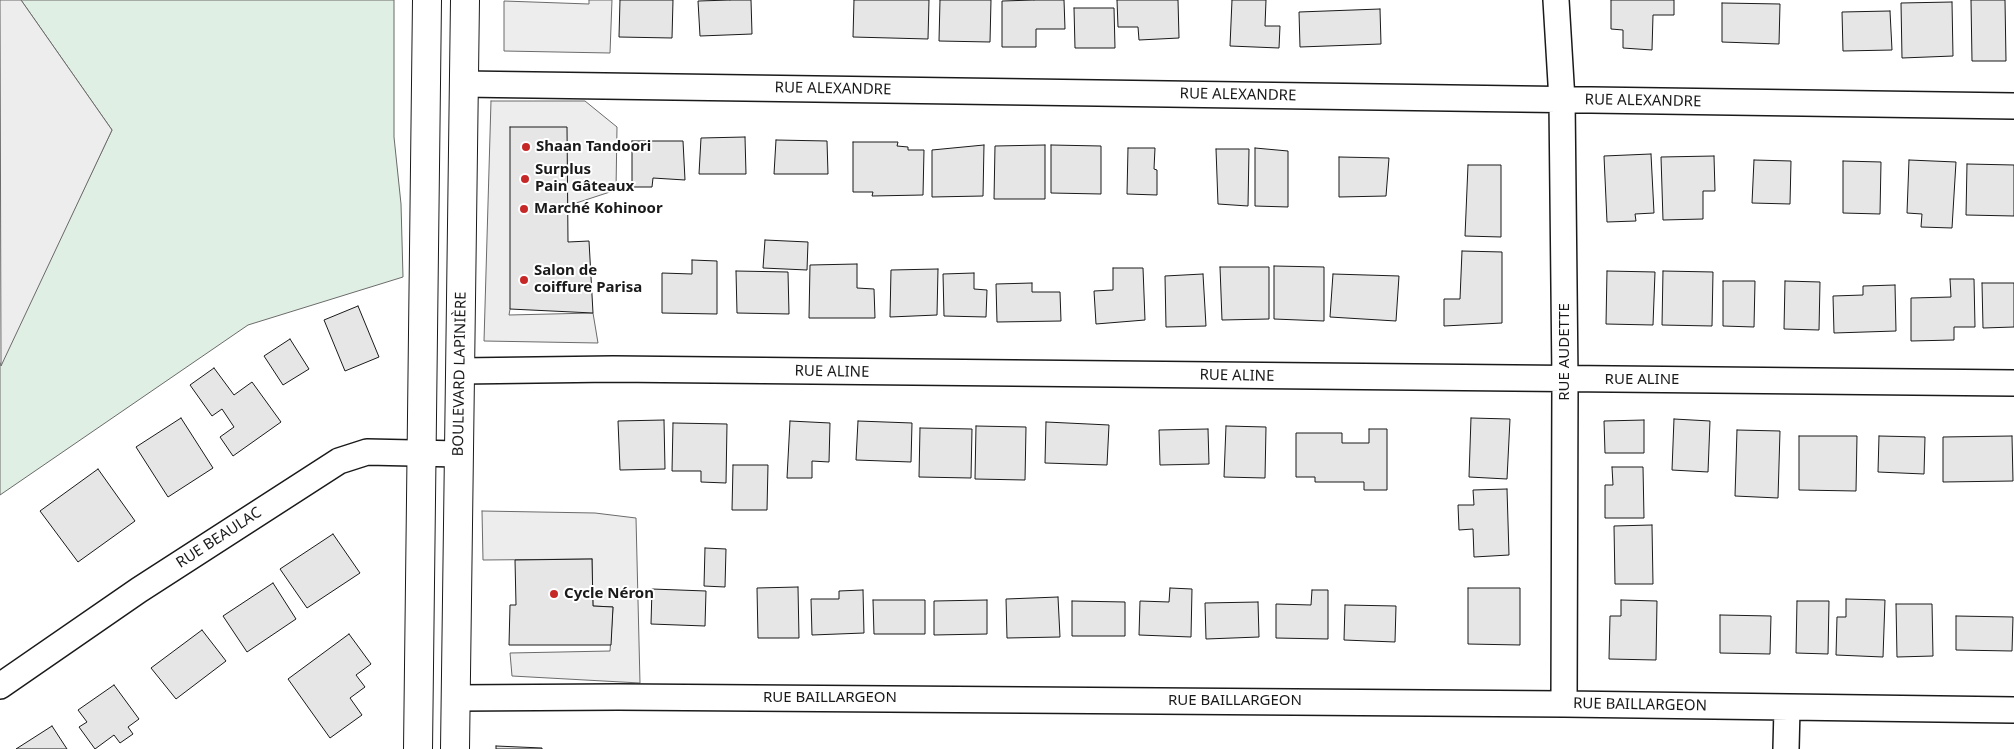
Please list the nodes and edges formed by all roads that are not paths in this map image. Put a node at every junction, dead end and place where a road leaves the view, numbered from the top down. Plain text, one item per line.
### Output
1 (427, 0) edge
2 (465, 0) edge
3 (1556, 0) edge
4 (463, 84) junction
5 (1562, 100) junction
6 (2014, 106) edge
7 (460, 370) junction
8 (1565, 380) junction
9 (2014, 383) edge
10 (420, 453) junction
11 (459, 454) junction
12 (0, 686) edge
13 (455, 698) junction
14 (1564, 704) junction
15 (1787, 708) junction
16 (2014, 710) edge
17 (418, 749) edge
18 (455, 749) edge
19 (1786, 749) edge

1 - 10 main road
2 - 4 main road, BOULEVARD LAPINIÈRE
3 - 5 street, RUE AUDETTE
4 - 5 street, RUE ALEXANDRE
4 - 7 main road, BOULEVARD LAPINIÈRE
5 - 6 street, RUE ALEXANDRE
5 - 8 street, RUE AUDETTE
7 - 8 street, RUE ALINE
7 - 11 main road, BOULEVARD LAPINIÈRE
8 - 9 street, RUE ALINE
8 - 14 street, RUE AUDETTE
10 - 11 street, RUE BEAULAC
10 - 12 street, RUE BEAULAC
10 - 17 main road
11 - 13 main road, BOULEVARD LAPINIÈRE
13 - 14 street, RUE BAILLARGEON
13 - 18 main road, BOULEVARD LAPINIÈRE
14 - 15 street, RUE BAILLARGEON
15 - 16 street, RUE BAILLARGEON
15 - 19 street

